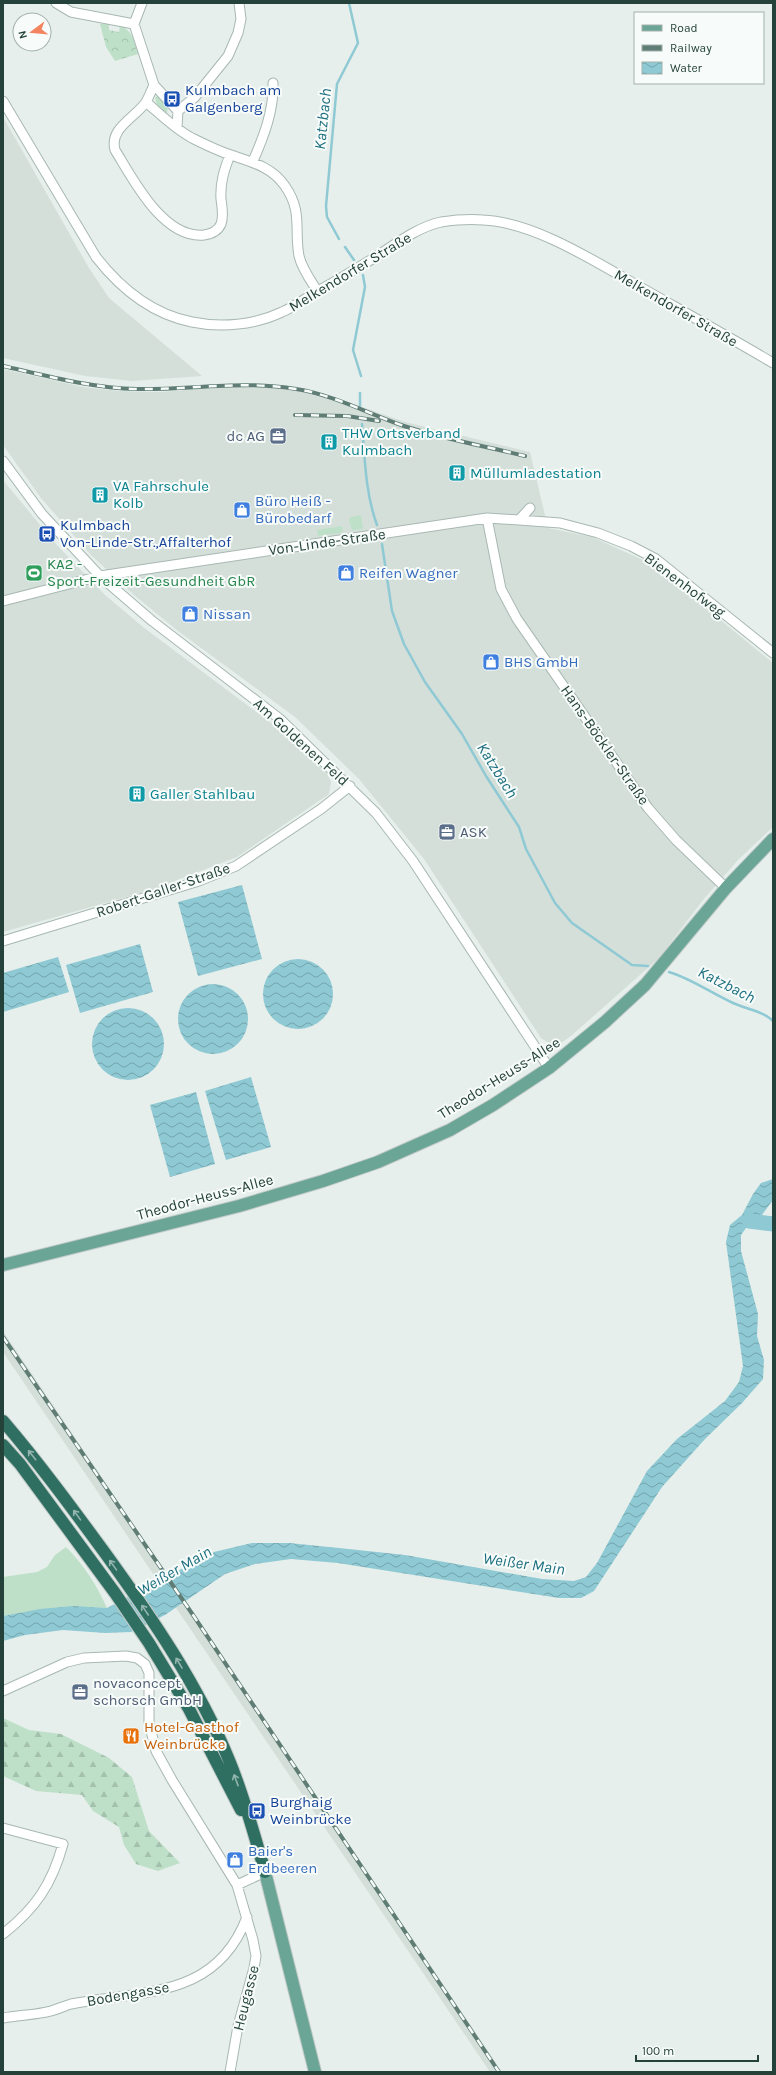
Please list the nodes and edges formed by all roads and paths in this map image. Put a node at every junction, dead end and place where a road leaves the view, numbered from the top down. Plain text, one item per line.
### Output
1 (56, 3) edge
2 (142, 3) edge
3 (239, 3) edge
4 (134, 24) junction
5 (273, 83) dead end
6 (154, 85) junction
7 (3, 101) edge
8 (146, 102) junction
9 (178, 111) junction
10 (177, 128) junction
11 (230, 155) junction
12 (253, 161) junction
13 (318, 292) junction
14 (773, 363) edge
15 (3, 461) edge
16 (530, 508) dead end
17 (487, 518) junction
18 (518, 520) junction
19 (100, 576) junction
20 (3, 601) edge
21 (773, 653) edge
22 (350, 786) junction
23 (773, 839) edge
24 (726, 888) junction
25 (3, 941) edge
26 (549, 1068) junction
27 (3, 1265) edge
28 (3, 1421) edge
29 (3, 1444) edge
30 (3, 1691) edge
31 (3, 1828) edge
32 (251, 1828) junction
33 (265, 1872) junction
34 (237, 1885) junction
35 (247, 1917) junction
36 (3, 1934) edge
37 (3, 2018) edge
38 (230, 2072) edge
39 (315, 2072) edge

1 - 4 street
2 - 4 street
3 - 9 street
4 - 6 street
5 - 12 street
6 - 8 street
6 - 9 street
7 - 13 street, Melkendorfer Straße
8 - 10 street
8 - 11 street
9 - 10 street
10 - 11 street
11 - 12 street
12 - 13 street
13 - 14 street, Melkendorfer Straße
15 - 19 street, Am Goldenen Feld
16 - 18 street
17 - 18 street, Von-Linde-Straße
17 - 19 street, Von-Linde-Straße
17 - 24 street, Hans-Böckler-Straße
18 - 21 street, Bienenhofweg
19 - 20 street, Von-Linde-Straße
19 - 22 street, Am Goldenen Feld
22 - 25 street, Robert-Galler-Straße
22 - 26 street, Am Goldenen Feld
23 - 24 main road, Theodor-Heuss-Allee
24 - 26 main road, Theodor-Heuss-Allee
26 - 27 main road, Theodor-Heuss-Allee
32 -> 28 highway
29 - 32 highway
30 - 34 street, Heugasse
31 - 36 street
32 - 33 highway
33 - 34 street
33 - 39 main road
34 - 35 street, Heugasse
35 - 37 street, Bodengasse
35 - 38 street, Heugasse

